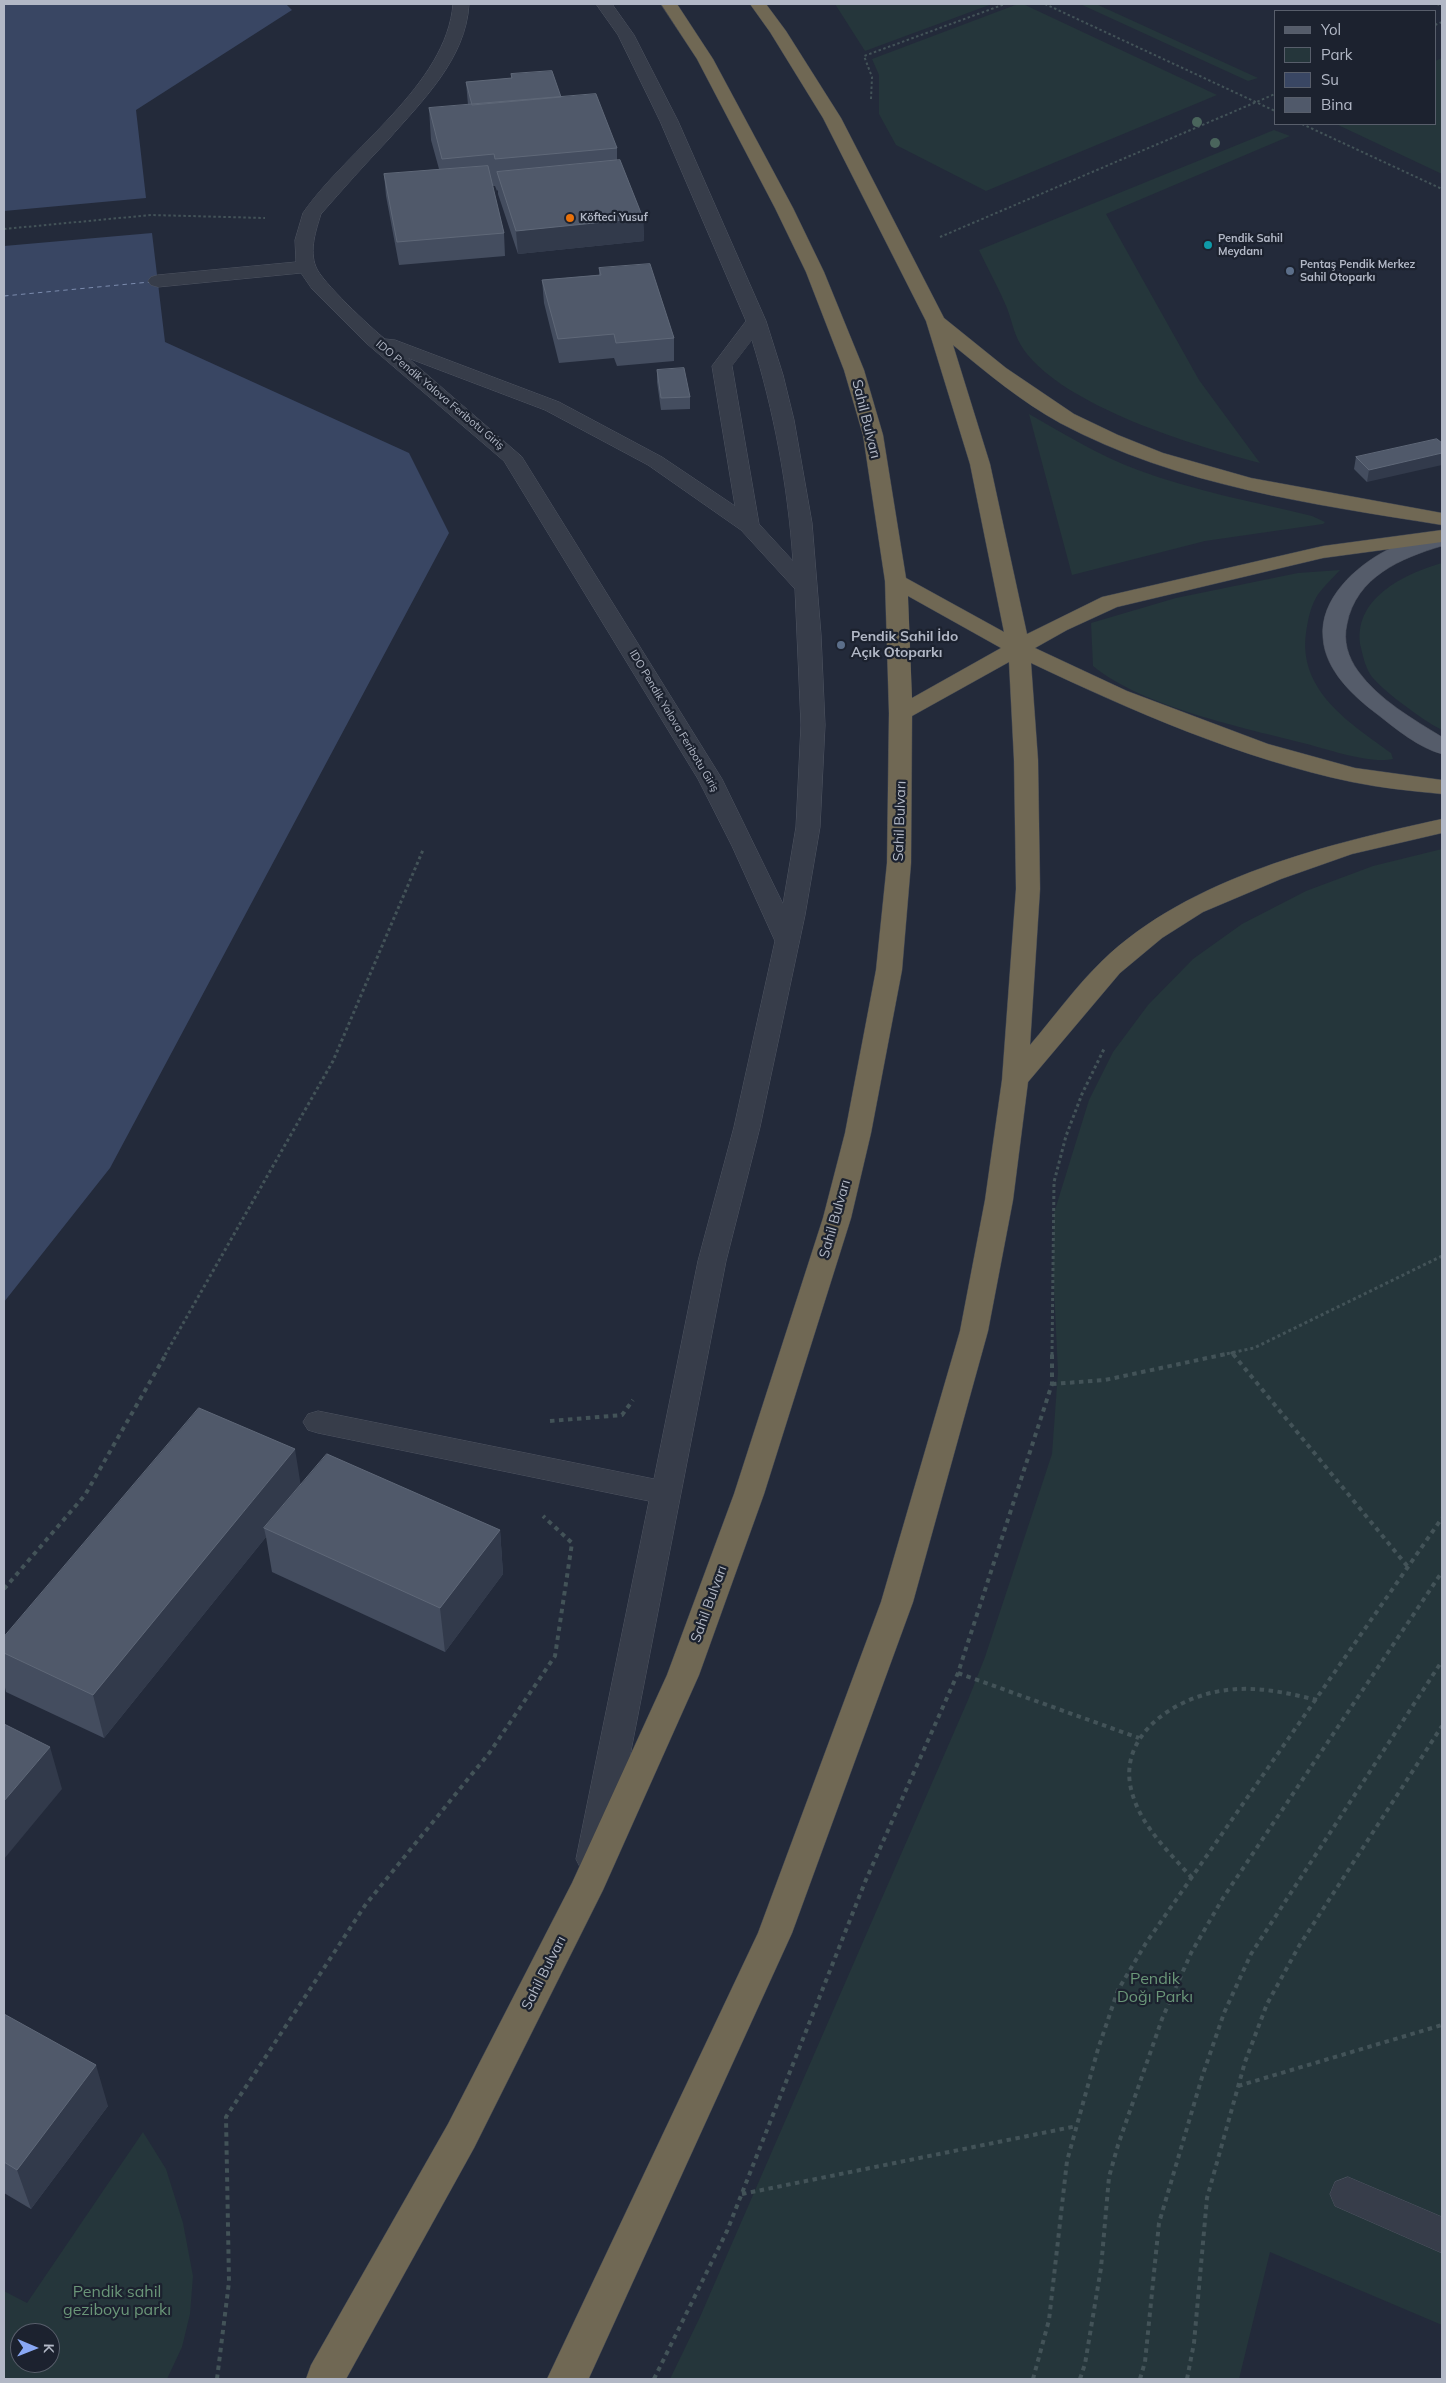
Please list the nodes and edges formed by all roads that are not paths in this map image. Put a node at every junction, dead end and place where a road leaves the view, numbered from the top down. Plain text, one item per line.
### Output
1 (462, 4) edge
2 (604, 4) edge
3 (669, 4) edge
4 (758, 4) edge
5 (306, 268) junction
6 (158, 281) dead end
7 (756, 321) junction
8 (936, 321) junction
9 (373, 338) junction
10 (1442, 519) edge
11 (749, 525) junction
12 (1442, 538) edge
13 (896, 581) junction
14 (806, 588) junction
15 (1019, 649) junction
16 (901, 713) junction
17 (1442, 747) edge
18 (1442, 787) edge
19 (1442, 826) edge
20 (787, 941) junction
21 (1015, 1080) junction
22 (318, 1422) dead end
23 (666, 1493) junction
24 (586, 1890) junction
25 (1348, 2194) dead end
26 (1442, 2235) edge
27 (325, 2379) edge
28 (566, 2379) edge

1 - 5 street
2 - 7 street
3 - 13 highway, Sahil Bulvarı
4 - 8 highway
5 - 6 street
5 - 9 street, IDO Pendik Yalova Feribotu Giriş
7 - 11 street
7 - 14 street
8 - 10 highway
8 - 15 highway
9 - 11 street
9 - 20 street, IDO Pendik Yalova Feribotu Giriş
11 - 14 street
12 - 15 highway
12 - 17 main road
13 - 15 highway
13 - 16 highway, Sahil Bulvarı
14 - 20 street
15 - 16 highway
15 - 18 highway
15 - 21 highway
16 - 24 highway, Sahil Bulvarı
19 - 21 highway
20 - 23 street
21 - 28 highway
22 - 23 street
23 - 24 street
24 - 27 highway, Sahil Bulvarı
25 - 26 street

